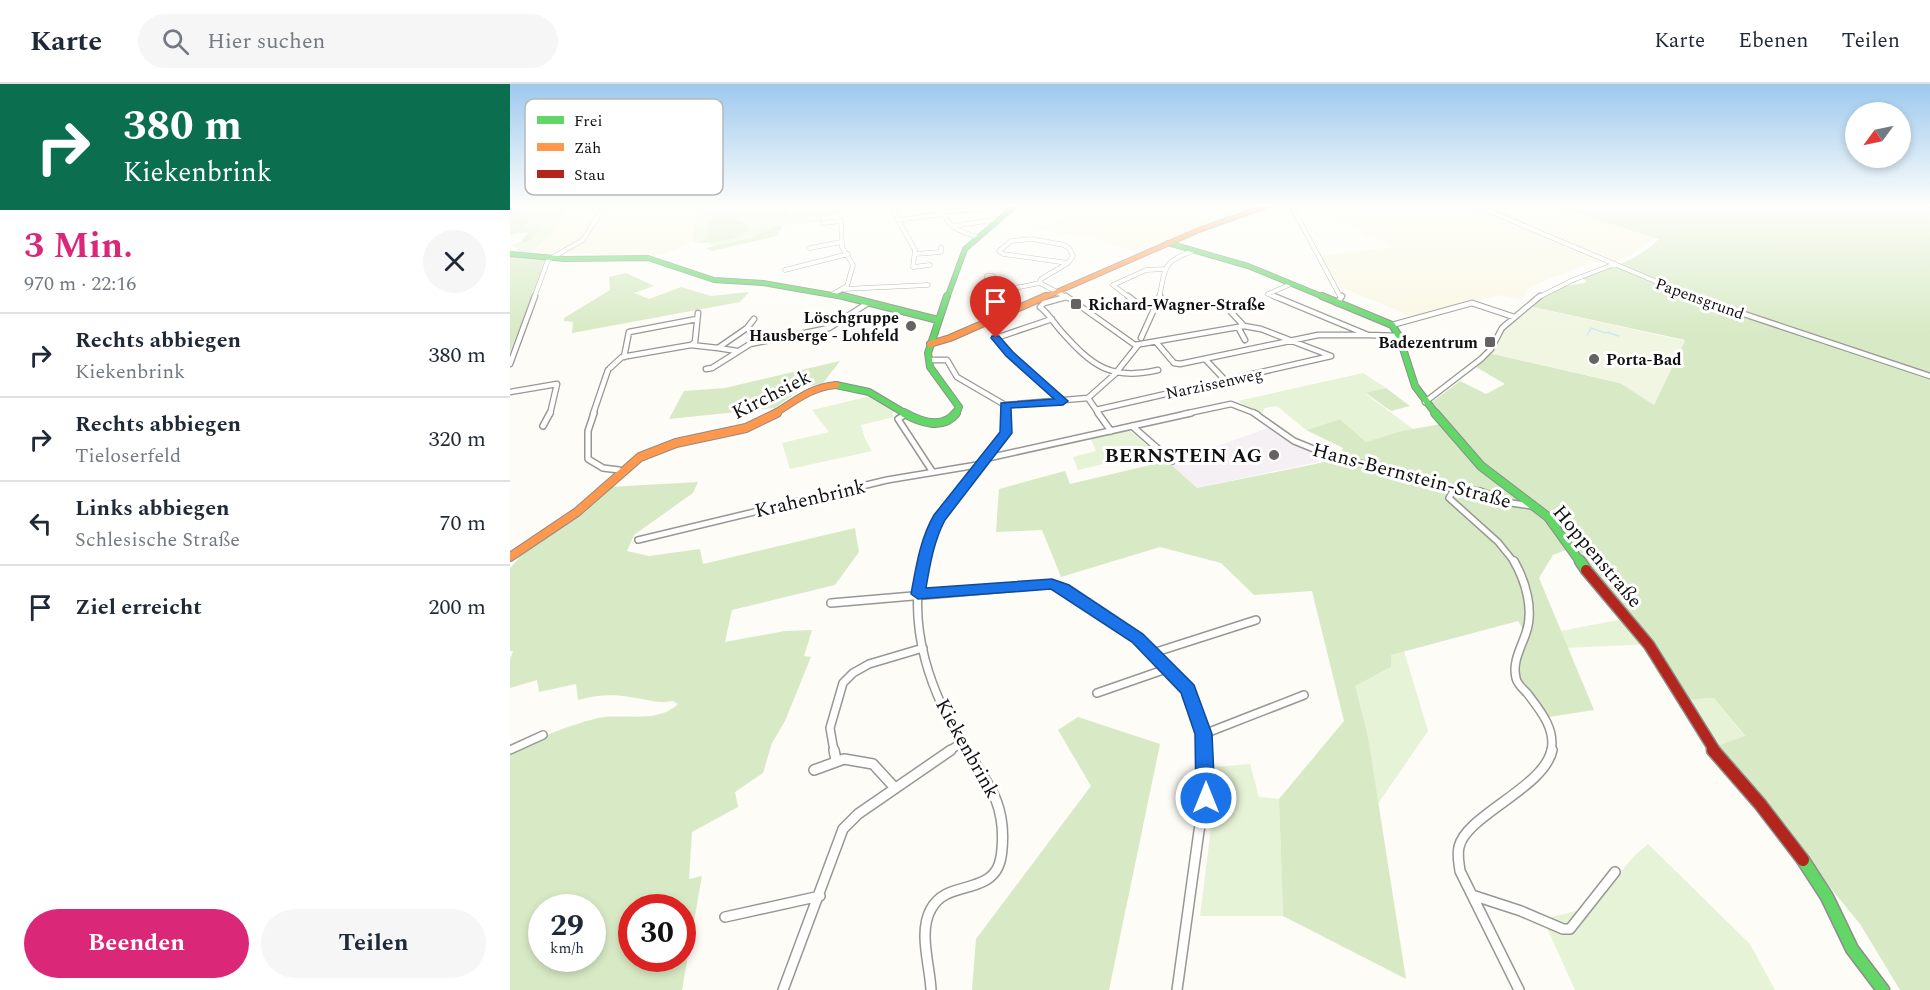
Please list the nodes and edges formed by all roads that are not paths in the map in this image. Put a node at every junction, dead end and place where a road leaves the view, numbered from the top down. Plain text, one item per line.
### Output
1 (570, 247) edge
2 (814, 247) edge
3 (844, 247) edge
4 (914, 247) edge
5 (941, 247) dead end
6 (969, 247) edge
7 (1003, 247) edge
8 (1067, 247) edge
9 (1158, 247) edge
10 (1181, 247) edge
11 (1314, 247) edge
12 (1575, 247) edge
13 (810, 248) dead end
14 (1193, 251) junction
15 (510, 254) edge
16 (848, 254) junction
17 (915, 254) junction
18 (551, 258) junction
19 (1070, 263) junction
20 (1615, 264) junction
21 (930, 265) dead end
22 (1166, 269) junction
23 (785, 270) dead end
24 (987, 280) dead end
25 (1040, 283) junction
26 (1291, 284) junction
27 (928, 285) dead end
28 (843, 289) junction
29 (1058, 292) junction
30 (833, 294) junction
31 (1066, 297) junction
32 (868, 303) junction
33 (1337, 303) junction
34 (1156, 307) junction
35 (1231, 312) dead end
36 (698, 313) dead end
37 (1514, 317) junction
38 (697, 319) junction
39 (754, 319) dead end
40 (1052, 319) junction
41 (938, 320) junction
42 (1392, 325) junction
43 (1244, 326) junction
44 (1238, 327) junction
45 (1368, 335) junction
46 (1399, 336) junction
47 (1141, 338) junction
48 (1132, 340) junction
49 (1245, 340) dead end
50 (1293, 340) junction
51 (1148, 342) junction
52 (1156, 342) junction
53 (930, 344) junction
54 (691, 345) junction
55 (1138, 345) junction
56 (718, 348) junction
57 (738, 352) junction
58 (624, 357) junction
59 (928, 360) junction
60 (1206, 360) junction
61 (510, 364) edge
62 (706, 369) dead end
63 (1158, 370) dead end
64 (1115, 374) junction
65 (1930, 376) edge
66 (1224, 379) junction
67 (510, 392) edge
68 (1088, 398) junction
69 (1063, 401) junction
70 (1425, 402) junction
71 (1231, 404) joint
72 (1005, 405) junction
73 (1096, 410) junction
74 (906, 414) junction
75 (543, 426) dead end
76 (1132, 426) junction
77 (1111, 431) junction
78 (985, 461) junction
79 (1172, 461) dead end
80 (620, 470) junction
81 (932, 471) junction
82 (1454, 489) junction
83 (1534, 507) junction
84 (638, 540) dead end
85 (510, 557) edge
86 (918, 594) junction
87 (831, 603) dead end
88 (1257, 620) dead end
89 (923, 648) junction
90 (1153, 653) junction
91 (1168, 669) junction
92 (1097, 693) dead end
93 (1304, 695) dead end
94 (1204, 734) junction
95 (543, 735) dead end
96 (961, 743) junction
97 (510, 750) edge
98 (836, 760) junction
99 (813, 770) dead end
100 (895, 788) junction
101 (1615, 872) dead end
102 (1472, 895) junction
103 (820, 896) junction
104 (725, 916) dead end
105 (783, 990) edge
106 (931, 990) edge
107 (1177, 990) edge
108 (1519, 990) edge
109 (1883, 990) edge

1 - 18 street
2 - 13 street
3 - 16 street
4 - 17 street
5 - 17 street
6 - 41 street
7 - 19 street
8 - 19 street
9 - 29 street
10 - 14 street
11 - 33 street
12 - 20 street, Papensgrund
14 - 22 street
14 - 26 street
15 - 18 street
16 - 23 street
16 - 28 street
17 - 21 street
18 - 30 street
18 - 61 street
19 - 25 street
20 - 37 street
20 - 65 street, Papensgrund
22 - 34 street
22 - 34 street
24 - 25 street
25 - 29 street
26 - 33 street
26 - 45 street
27 - 28 street
28 - 30 street
29 - 31 street
29 - 53 street
30 - 32 street
31 - 40 street
31 - 48 street
32 - 41 street
32 - 57 street
33 - 42 street
34 - 47 street
35 - 43 street
36 - 38 street
37 - 42 street
37 - 70 street
38 - 54 street
38 - 58 street
39 - 56 street
40 - 64 street
40 - 69 street
41 - 53 street
42 - 46 street, Hoppenstraße
43 - 44 street
43 - 50 street
44 - 49 street
44 - 52 street
45 - 46 street
45 - 50 street
46 - 70 street, Hoppenstraße
47 - 48 street
47 - 51 street
48 - 55 street
50 - 60 street
50 - 66 street, Narzissenweg
51 - 52 street
51 - 55 street
52 - 60 street
53 - 59 street
54 - 56 street
54 - 58 street
55 - 64 street
56 - 57 street
57 - 62 street
58 - 80 street
59 - 72 street
59 - 74 street, Kirchsiek
60 - 66 street
63 - 64 street
64 - 68 street
66 - 73 street, Narzissenweg
67 - 75 street
68 - 69 street
68 - 73 street
69 - 72 street
70 - 83 street, Hoppenstraße
71 - 76 street, Krahenbrink
71 - 82 street, Hans-Bernstein-Straße
72 - 78 street, Kiekenbrink
73 - 77 street
74 - 80 street, Kirchsiek
74 - 81 street
76 - 77 street, Krahenbrink
76 - 79 street
77 - 78 street, Krahenbrink
78 - 81 street, Krahenbrink
78 - 86 street, Kiekenbrink
80 - 85 street, Kirchsiek
81 - 84 street, Krahenbrink
82 - 83 street, Hans-Bernstein-Straße
82 - 102 street
83 - 109 street, Hoppenstraße
86 - 87 street
86 - 89 street, Kiekenbrink
86 - 90 street
88 - 90 street
89 - 96 street, Kiekenbrink
89 - 98 street
90 - 91 street
91 - 92 street
91 - 94 street
93 - 94 street
94 - 107 street
95 - 97 street
96 - 100 street
96 - 106 street, Kiekenbrink
98 - 99 street
98 - 100 street
100 - 103 street
101 - 102 street
102 - 108 street
103 - 104 street
103 - 105 street

